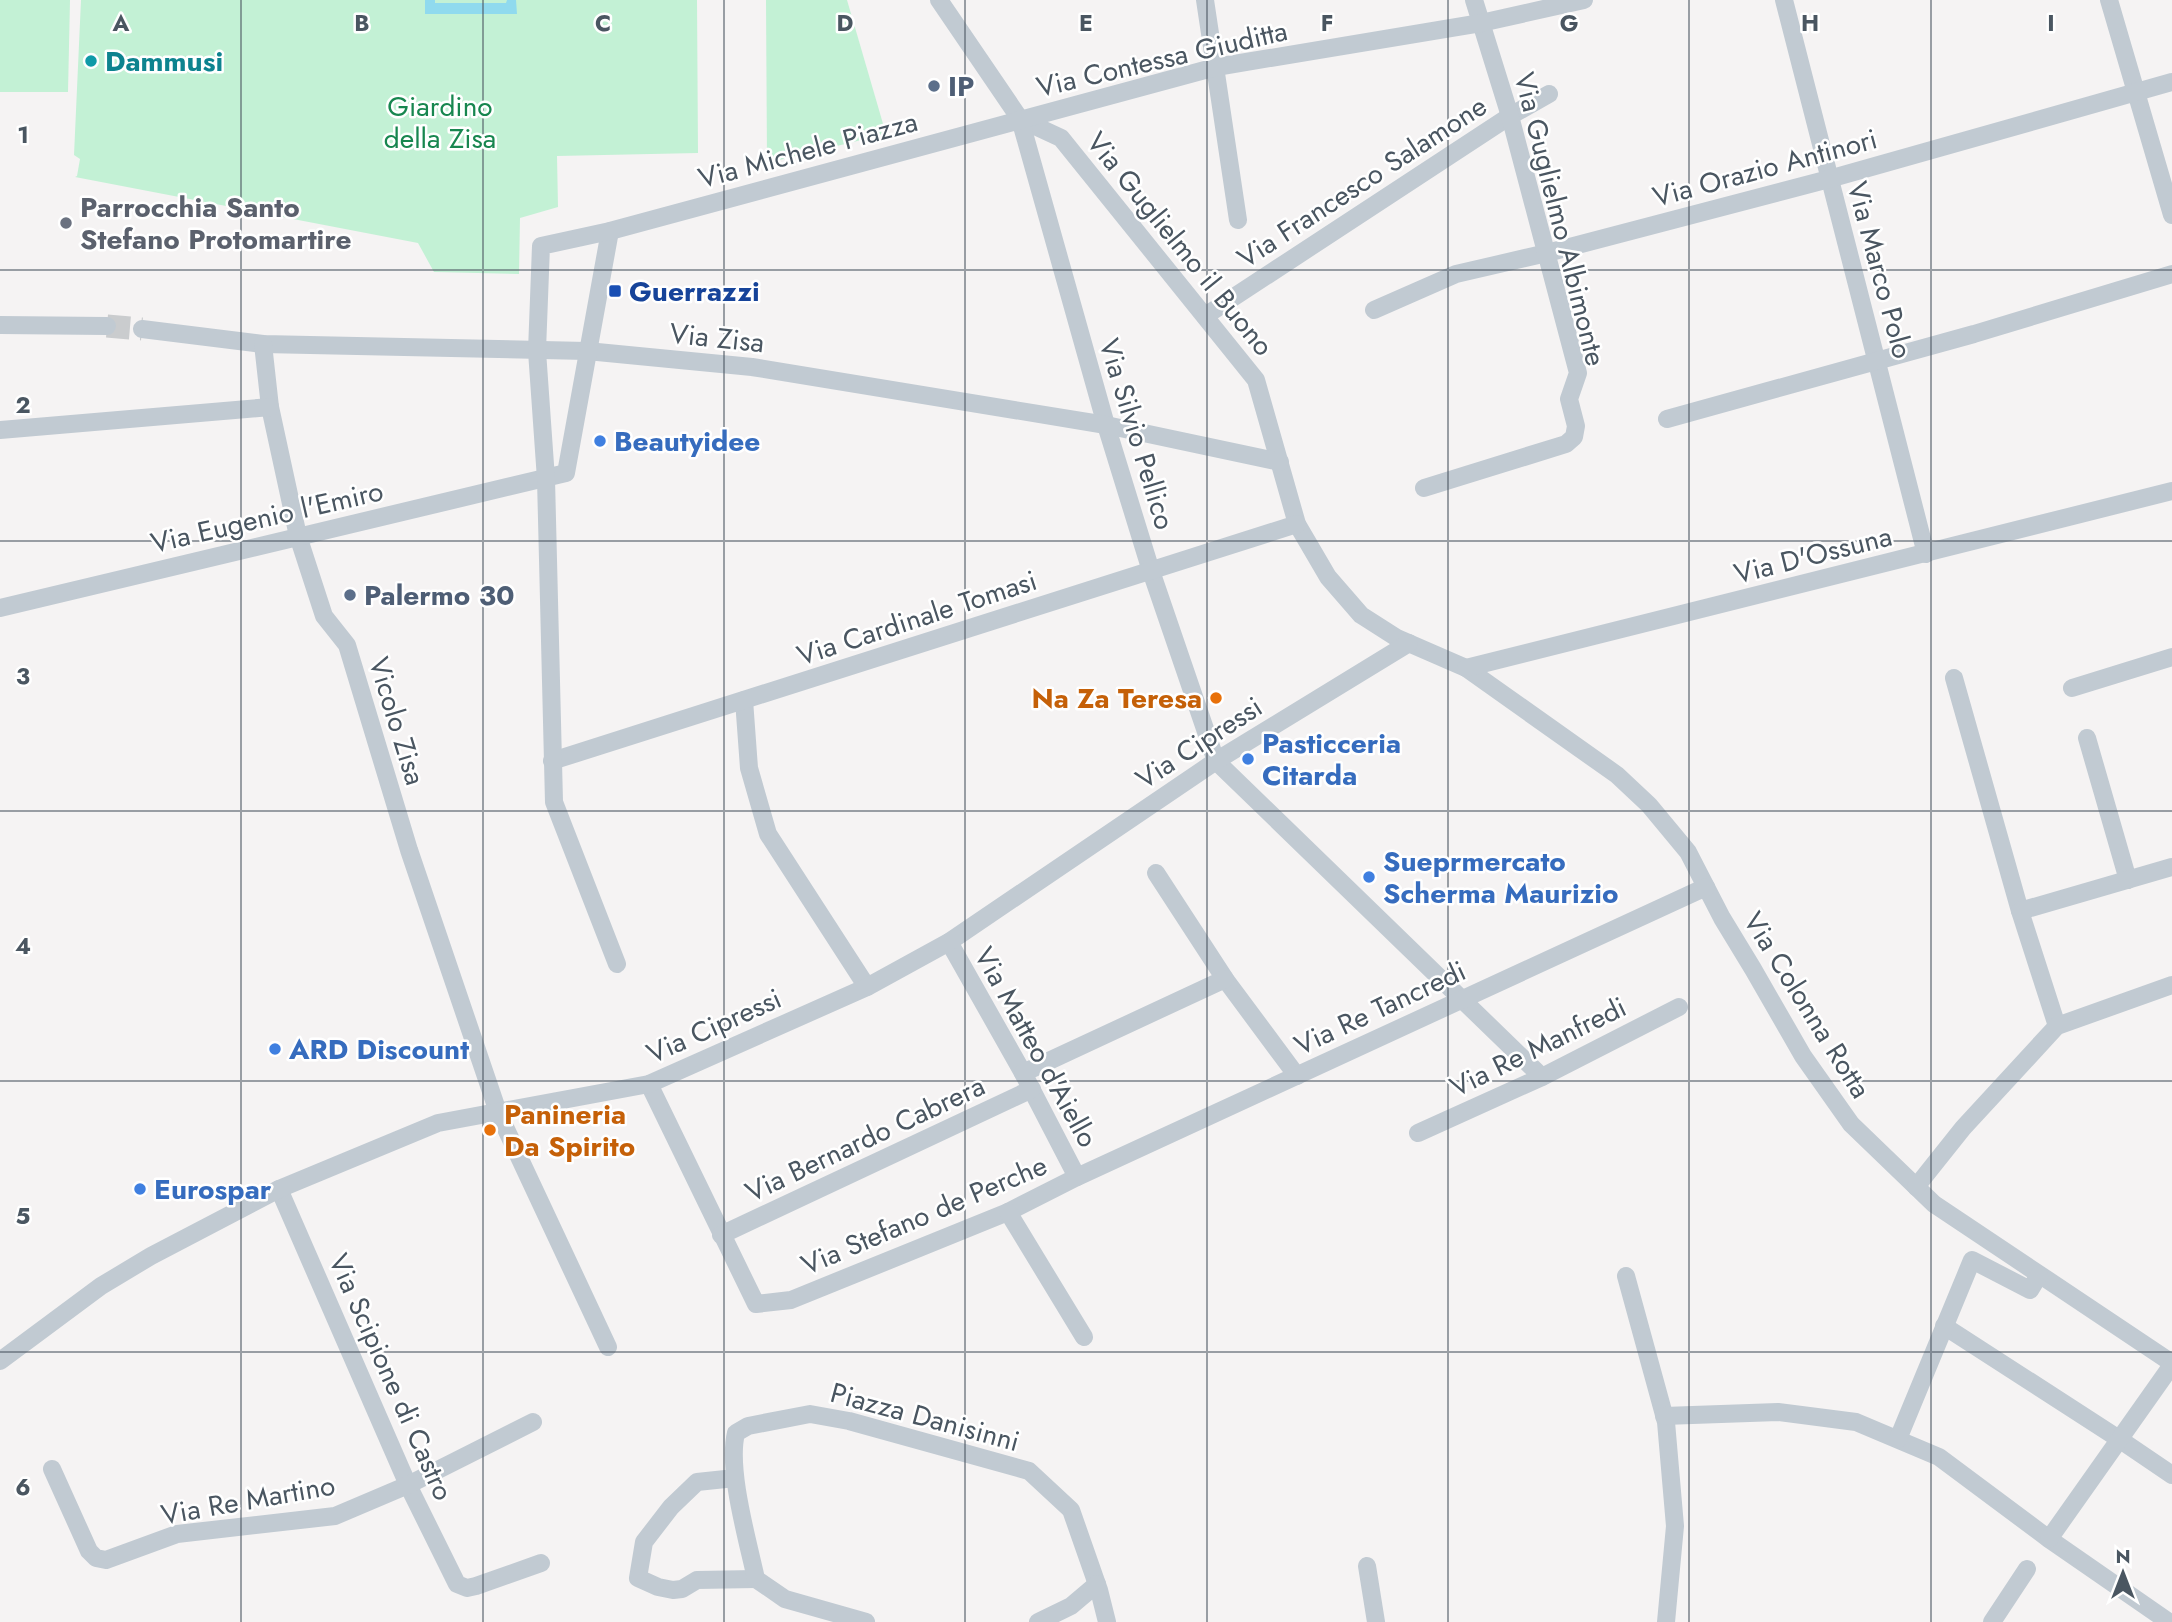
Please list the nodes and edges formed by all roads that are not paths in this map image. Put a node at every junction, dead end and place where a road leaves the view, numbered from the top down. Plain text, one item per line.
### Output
1 (939, 0) edge
2 (1205, 0) edge
3 (1474, 0) edge
4 (1584, 0) edge
5 (1784, 0) edge
6 (2109, 0) edge
7 (1481, 23) junction
8 (1216, 67) junction
9 (2172, 82) edge
10 (2136, 92) junction
11 (1549, 94) dead end
12 (1510, 116) junction
13 (1020, 119) junction
14 (1829, 179) junction
15 (2172, 215) edge
16 (1238, 220) dead end
17 (610, 231) junction
18 (1547, 253) junction
19 (2172, 274) edge
20 (1374, 310) dead end
21 (1205, 316) junction
22 (0, 325) edge
23 (107, 326) tunnel mouth
24 (142, 329) tunnel mouth
25 (264, 344) junction
26 (537, 351) junction
27 (587, 351) junction
28 (1878, 361) junction
29 (270, 407) junction
30 (1667, 419) dead end
31 (1106, 425) junction
32 (0, 430) edge
33 (1280, 462) junction
34 (546, 479) junction
35 (1424, 488) dead end
36 (2172, 491) edge
37 (1297, 524) junction
38 (298, 536) junction
39 (1926, 554) junction
40 (1151, 571) junction
41 (0, 608) edge
42 (1409, 643) junction
43 (2172, 657) edge
44 (1466, 668) junction
45 (1954, 678) dead end
46 (2072, 688) dead end
47 (744, 701) junction
48 (2087, 738) dead end
49 (552, 761) junction
50 (1216, 761) junction
51 (2172, 867) edge
52 (1156, 873) dead end
53 (2128, 880) junction
54 (1706, 887) junction
55 (2020, 911) junction
56 (949, 942) junction
57 (617, 964) dead end
58 (1225, 979) junction
59 (2172, 985) edge
60 (867, 987) junction
61 (1463, 999) junction
62 (1679, 1007) dead end
63 (2057, 1026) junction
64 (1297, 1076) junction
65 (1542, 1077) junction
66 (1027, 1081) junction
67 (649, 1084) junction
68 (498, 1112) junction
69 (1418, 1133) dead end
70 (1077, 1177) junction
71 (1916, 1187) junction
72 (279, 1189) junction
73 (1008, 1212) junction
74 (721, 1235) junction
75 (2039, 1275) junction
76 (1626, 1276) dead end
77 (1944, 1325) junction
78 (1084, 1337) dead end
79 (608, 1347) dead end
80 (0, 1361) edge
81 (2172, 1364) edge
82 (1664, 1416) junction
83 (533, 1422) dead end
84 (1898, 1439) junction
85 (2119, 1439) junction
86 (52, 1469) dead end
87 (2172, 1475) edge
88 (735, 1478) junction
89 (408, 1485) junction
90 (2049, 1539) junction
91 (541, 1563) dead end
92 (1367, 1566) dead end
93 (2027, 1569) dead end
94 (756, 1579) junction
95 (1097, 1584) junction
96 (866, 1622) edge
97 (1038, 1622) edge
98 (1107, 1622) edge
99 (1376, 1622) edge
100 (1666, 1622) edge
101 (1992, 1622) edge
102 (2169, 1622) edge

1 - 13 street
2 - 8 street
3 - 7 street, Via Guglielmo Albimonte
4 - 7 street, Via Contessa Giuditta
5 - 14 street, Via Marco Polo
6 - 10 street
7 - 8 street, Via Contessa Giuditta
7 - 12 street, Via Guglielmo Albimonte
8 - 13 street, Via Contessa Giuditta
8 - 16 street
9 - 10 street, Via Orazio Antinori
10 - 14 street, Via Orazio Antinori
10 - 15 street
11 - 12 street, Via Francesco Salamone
12 - 18 street, Via Guglielmo Albimonte
12 - 21 street, Via Francesco Salamone
13 - 17 street, Via Michele Piazza
13 - 21 street, Via Guglielmo il Buono
13 - 31 street, Via Silvio Pellico
14 - 18 street, Via Orazio Antinori
14 - 28 street, Via Marco Polo
17 - 26 street, Via Michele Piazza
17 - 27 street
18 - 20 street, Via Orazio Antinori
18 - 35 street, Via Guglielmo Albimonte
19 - 28 street
21 - 33 street, Via Guglielmo il Buono
22 - 23 street
24 - 25 street, Via Zisa
25 - 26 street, Via Zisa
25 - 29 street, Vicolo Zisa
26 - 27 street, Via Zisa
26 - 34 street
27 - 31 street, Via Zisa
27 - 34 street
28 - 30 street
28 - 39 street, Via Marco Polo
29 - 32 street
29 - 38 street, Vicolo Zisa
31 - 33 street, Via Zisa
31 - 40 street, Via Silvio Pellico
33 - 37 street, Via Guglielmo il Buono
34 - 38 street, Via Eugenio l'Emiro
34 - 49 street
36 - 39 street, Via D'Ossuna
37 - 40 street, Via Cardinale Tomasi
37 - 42 street, Via Guglielmo il Buono
38 - 41 street, Via Eugenio l'Emiro
38 - 68 street, Vicolo Zisa
39 - 44 street, Via D'Ossuna
40 - 47 street, Via Cardinale Tomasi
40 - 50 street, Via Silvio Pellico
42 - 44 street, Via Colonna Rotta
42 - 50 street, Via Cipressi
43 - 46 street
44 - 54 street, Via Colonna Rotta
45 - 55 street
47 - 49 street, Via Cardinale Tomasi
47 - 60 street
48 - 53 street
49 - 57 street
50 - 56 street, Via Cipressi
50 - 61 street
51 - 53 street
52 - 58 street
53 - 55 street
54 - 61 street, Via Re Tancredi
54 - 71 street, Via Colonna Rotta
55 - 63 street
56 - 60 street, Via Cipressi
56 - 66 street, Via Matteo d'Aiello
58 - 64 street
58 - 66 street, Via Bernardo Cabrera
59 - 63 street
60 - 67 street, Via Cipressi
61 - 64 street, Via Re Tancredi
61 - 65 street
62 - 65 street, Via Re Manfredi
63 - 71 street
64 - 70 street, Via Re Tancredi
65 - 69 street, Via Re Manfredi
66 - 70 street, Via Matteo d'Aiello
66 - 74 street, Via Bernardo Cabrera
67 - 68 street, Via Cipressi
67 - 74 street
68 - 72 street, Via Cipressi
68 - 79 street, Vicolo Zisa
70 - 73 street, Via Stefano de Perche
71 - 75 street, Via Colonna Rotta
72 - 80 street, Via Cipressi
72 - 89 street, Via Scipione di Castro
73 - 74 street, Via Stefano de Perche
73 - 78 street
75 - 77 street
75 - 81 street, Via Colonna Rotta
76 - 82 street
77 - 84 street
77 - 85 street
81 - 85 street
82 - 84 street
82 - 100 street
83 - 89 street, Via Re Martino
84 - 90 street
85 - 87 street
85 - 90 street
86 - 89 street, Via Re Martino
88 - 94 street, Piazza Danisinni
88 - 94 street
88 - 95 street, Piazza Danisinni
89 - 91 street, Via Scipione di Castro
90 - 102 street
92 - 99 street
93 - 101 street
94 - 96 street
95 - 97 street
95 - 98 street, Piazza Danisinni

